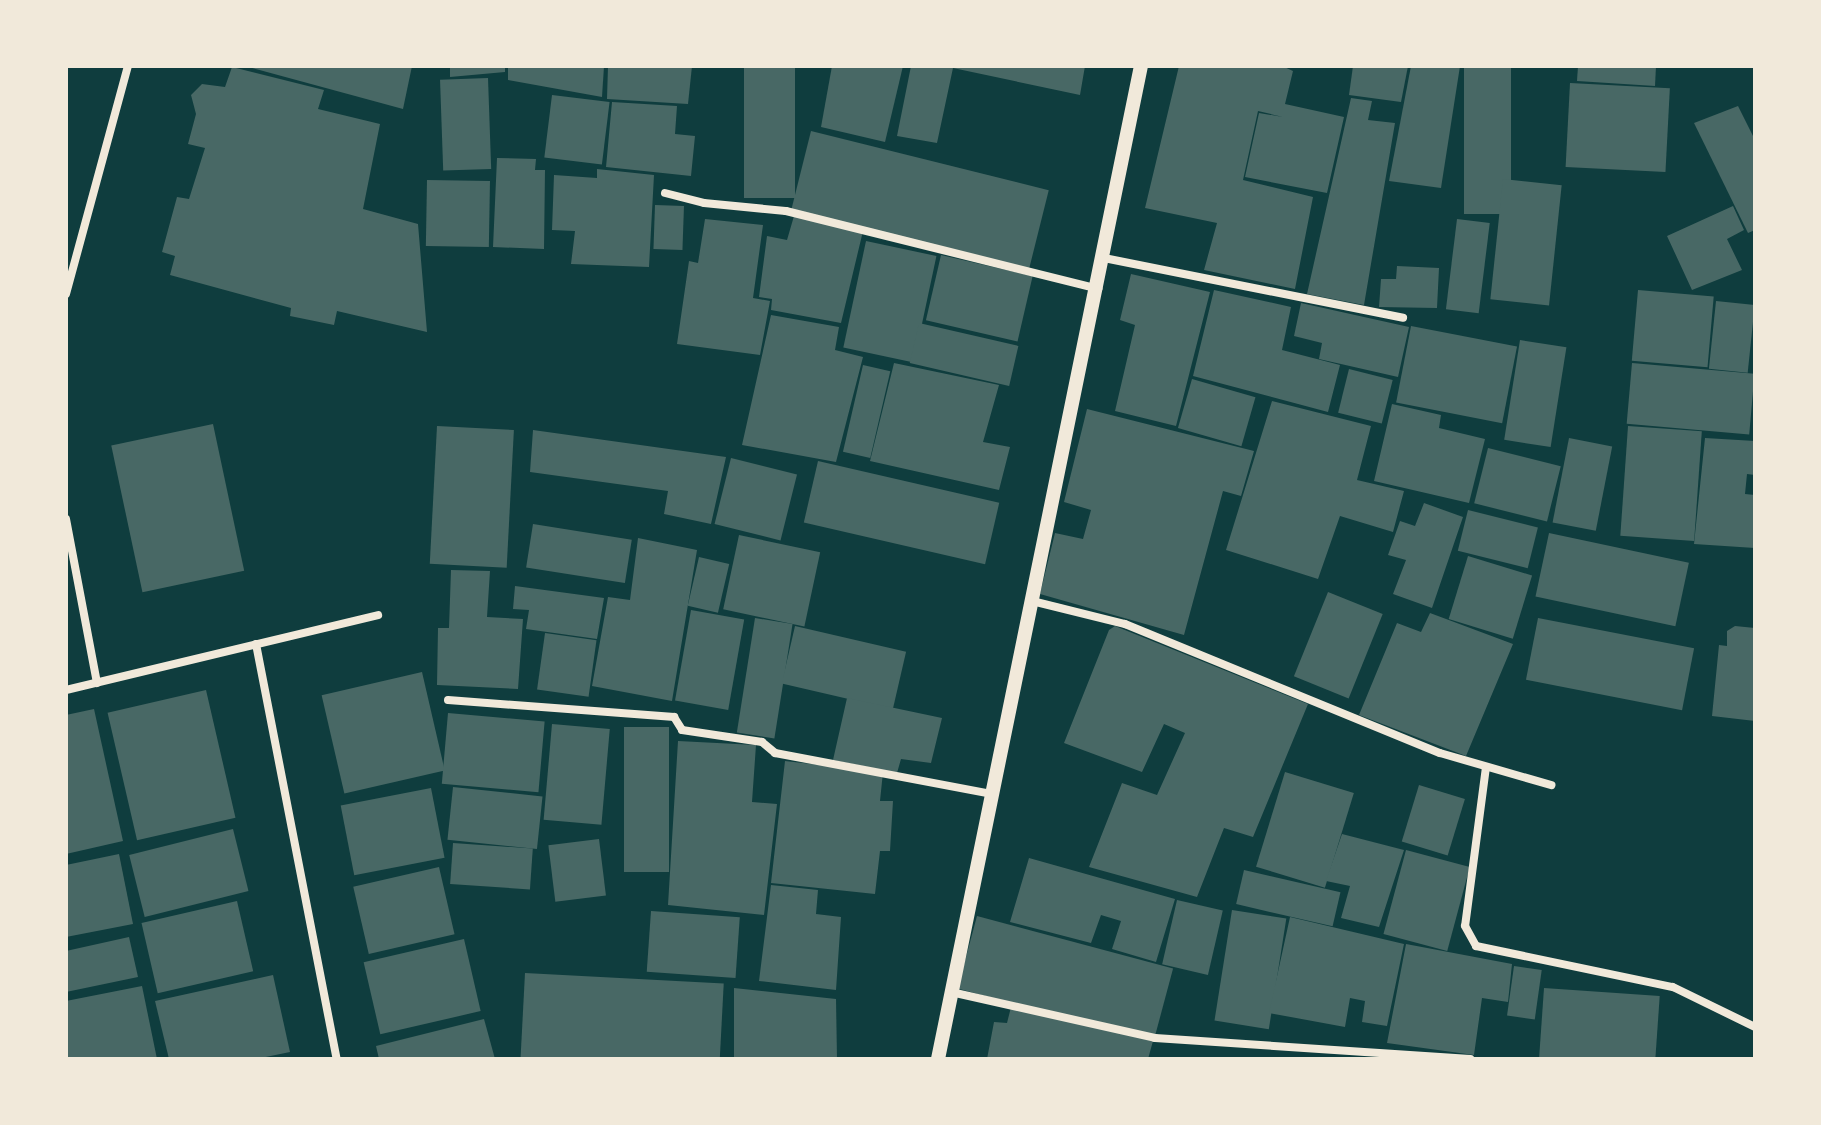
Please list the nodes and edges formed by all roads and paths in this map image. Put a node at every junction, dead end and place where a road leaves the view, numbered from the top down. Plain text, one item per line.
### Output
1 (128, 66) edge
2 (1141, 66) edge
3 (665, 193) dead end
4 (1104, 258) junction
5 (1099, 289) junction
6 (66, 294) edge
7 (1403, 318) dead end
8 (66, 519) edge
9 (1032, 601) junction
10 (378, 615) dead end
11 (256, 644) junction
12 (97, 683) junction
13 (66, 690) edge
14 (448, 700) dead end
15 (1486, 767) junction
16 (1551, 785) dead end
17 (991, 794) junction
18 (951, 992) junction
19 (1755, 1027) edge
20 (337, 1059) edge
21 (938, 1059) edge
22 (1470, 1059) edge

1 - 6 street
2 - 4 street
3 - 5 street
4 - 5 street
4 - 7 street
5 - 9 street
8 - 12 street
9 - 15 street
9 - 17 street
10 - 11 street
11 - 12 street
11 - 20 street
12 - 13 street
14 - 17 street
15 - 16 street
15 - 19 street
17 - 18 street
18 - 21 street
18 - 22 street

